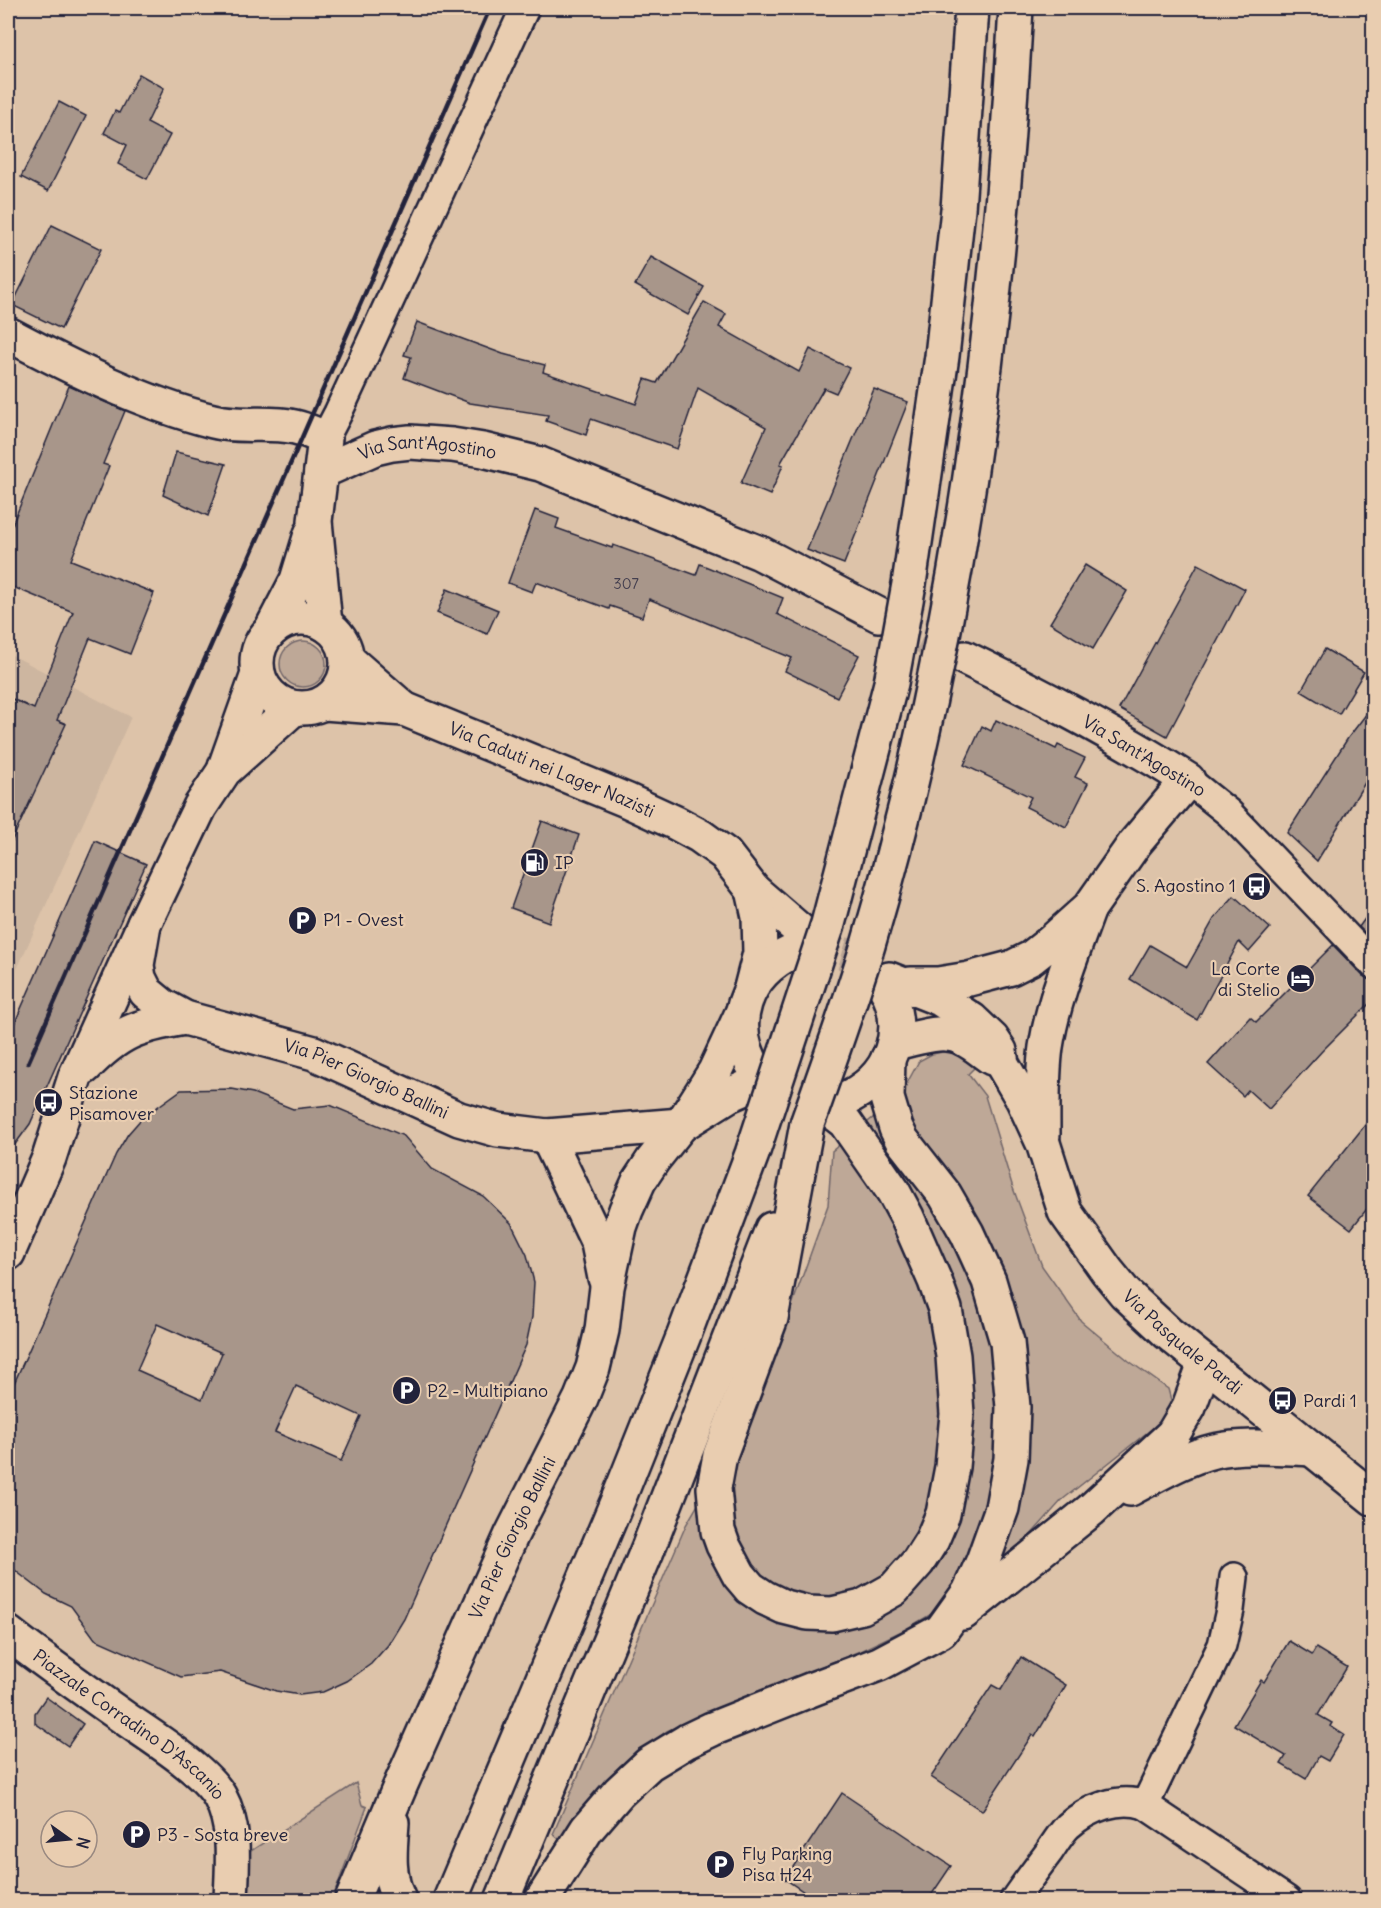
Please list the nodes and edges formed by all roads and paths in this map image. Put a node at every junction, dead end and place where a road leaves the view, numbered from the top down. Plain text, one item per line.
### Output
1 (525, 8) edge
2 (972, 8) edge
3 (1016, 8) edge
4 (8, 334) edge
5 (325, 438) junction
6 (321, 472) junction
7 (315, 521) junction
8 (879, 615) tunnel mouth
9 (325, 624) junction
10 (271, 630) junction
11 (965, 658) tunnel mouth
12 (348, 660) junction
13 (258, 674) junction
14 (309, 706) junction
15 (404, 709) junction
16 (224, 771) junction
17 (1188, 780) junction
18 (753, 890) junction
19 (1089, 907) junction
20 (144, 924) junction
21 (1374, 965) edge
22 (892, 982) junction
23 (746, 1001) junction
24 (185, 1018) junction
25 (891, 1050) junction
26 (1002, 1064) junction
27 (75, 1077) junction
28 (828, 1113) junction
29 (681, 1125) junction
30 (547, 1136) junction
31 (1044, 1143) junction
32 (8, 1253) edge
33 (607, 1287) junction
34 (1205, 1363) junction
35 (1312, 1449) junction
36 (1374, 1499) edge
37 (1091, 1510) junction
38 (1234, 1577) dead end
39 (941, 1631) junction
40 (8, 1633) edge
41 (398, 1790) junction
42 (1145, 1805) junction
43 (231, 1900) edge
44 (352, 1900) edge
45 (399, 1900) edge
46 (450, 1900) edge
47 (502, 1900) edge
48 (542, 1900) edge
49 (1014, 1900) edge
50 (1287, 1900) edge

1 - 5 street
2 - 46 main road, bridge
3 - 28 main road, bridge
4 - 5 main road
5 - 6 main road
6 - 7 main road
6 - 8 main road, Via Sant'Agostino
7 - 9 main road
7 - 10 main road
9 - 10 main road
9 - 12 main road
10 - 13 main road
11 - 17 main road, Via Sant'Agostino
12 - 14 main road
12 - 15 main road
13 - 14 main road, Via Caduti nei Lager Nazisti
13 - 16 main road
14 - 15 main road, Via Caduti nei Lager Nazisti
14 - 16 main road
15 - 18 main road, Via Caduti nei Lager Nazisti
16 - 20 main road
17 - 19 main road, Via Pasquale Pardi
17 - 21 street, Via Sant'Agostino
18 - 23 main road, Via Caduti nei Lager Nazisti
18 - 23 main road, Via Caduti nei Lager Nazisti
19 - 22 main road, Via Pasquale Pardi
19 - 31 main road, Via Pasquale Pardi
20 - 24 main road, Via Pier Giorgio Ballini
20 - 27 main road, Via Pier Giorgio Ballini
22 - 25 main road
22 - 26 main road, Via Pasquale Pardi
23 - 29 main road, Via Pier Giorgio Ballini
23 - 29 main road, Via Pier Giorgio Ballini
24 - 27 main road, Via Pier Giorgio Ballini
24 - 30 main road, Via Pier Giorgio Ballini
25 - 26 main road, Via Pasquale Pardi
25 - 28 main road
25 - 39 main road
26 - 31 main road, Via Pasquale Pardi
27 - 32 main road, Via Pier Giorgio Ballini
28 - 28 main road
28 - 47 main road
29 - 30 main road, Via Pier Giorgio Ballini
29 - 33 main road, Via Pier Giorgio Ballini
30 - 33 main road, Via Pier Giorgio Ballini
31 - 34 main road, Via Pasquale Pardi
33 - 41 main road, Via Pier Giorgio Ballini
34 - 35 main road, Via Pasquale Pardi
34 - 37 main road
35 - 36 main road, Via Pasquale Pardi
35 - 37 main road
37 - 39 main road
38 - 42 street
39 - 48 main road
40 - 43 main road, Piazzale Corradino D'Ascanio
41 - 44 main road, Via Pier Giorgio Ballini
41 - 45 main road
42 - 49 street
42 - 50 street

